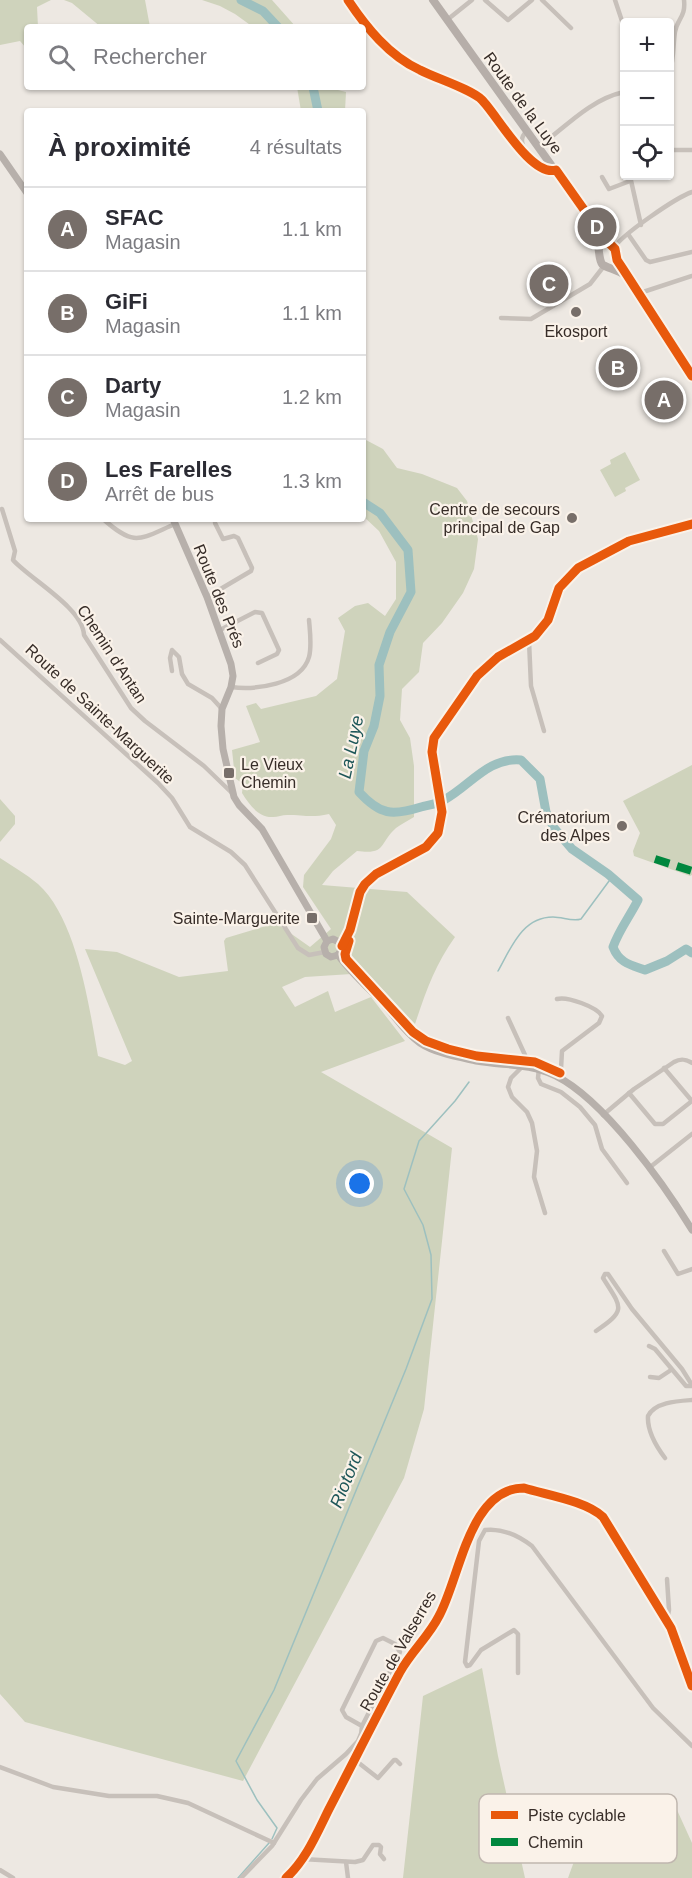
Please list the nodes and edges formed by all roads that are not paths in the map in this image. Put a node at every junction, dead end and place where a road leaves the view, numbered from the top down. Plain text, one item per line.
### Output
1 (348, 0) edge
2 (433, 0) edge
3 (472, 0) edge
4 (485, 0) edge
5 (532, 0) edge
6 (542, 0) edge
7 (615, 0) edge
8 (684, 0) edge
9 (621, 18) edge
10 (447, 20) junction
11 (571, 28) dead end
12 (674, 38) edge
13 (620, 93) edge
14 (527, 131) junction
15 (539, 147) junction
16 (674, 150) edge
17 (692, 150) edge
18 (0, 154) edge
19 (527, 156) junction
20 (556, 171) junction
21 (602, 177) dead end
22 (626, 180) edge
23 (630, 180) edge
24 (24, 189) edge
25 (692, 192) edge
26 (592, 222) junction
27 (641, 225) junction
28 (628, 234) junction
29 (612, 247) junction
30 (601, 251) junction
31 (692, 252) edge
32 (617, 260) junction
33 (608, 266) junction
34 (692, 276) edge
35 (629, 278) junction
36 (640, 293) junction
37 (501, 318) dead end
38 (692, 376) edge
39 (2, 509) dead end
40 (106, 522) edge
41 (174, 522) edge
42 (214, 523) dead end
43 (692, 524) edge
44 (207, 597) junction
45 (309, 620) dead end
46 (220, 630) junction
47 (0, 640) edge
48 (526, 643) junction
49 (258, 663) dead end
50 (171, 671) dead end
51 (231, 687) junction
52 (222, 709) junction
53 (544, 730) dead end
54 (233, 794) junction
55 (327, 941) junction
56 (339, 943) junction
57 (325, 952) junction
58 (338, 955) junction
59 (557, 999) dead end
60 (508, 1018) dead end
61 (692, 1063) edge
62 (524, 1065) junction
63 (539, 1068) junction
64 (664, 1068) junction
65 (558, 1077) junction
66 (629, 1094) junction
67 (603, 1115) junction
68 (692, 1134) edge
69 (649, 1167) junction
70 (627, 1183) dead end
71 (545, 1213) dead end
72 (692, 1230) edge
73 (664, 1251) dead end
74 (692, 1269) edge
75 (596, 1331) dead end
76 (649, 1346) dead end
77 (671, 1370) junction
78 (650, 1377) dead end
79 (692, 1386) edge
80 (692, 1400) edge
81 (665, 1458) dead end
82 (667, 1579) dead end
83 (665, 1618) junction
84 (518, 1673) dead end
85 (692, 1686) edge
86 (362, 1726) junction
87 (364, 1735) junction
88 (360, 1743) junction
89 (692, 1746) edge
90 (355, 1760) junction
91 (400, 1764) dead end
92 (0, 1767) edge
93 (272, 1841) junction
94 (302, 1859) junction
95 (384, 1859) dead end
96 (346, 1862) junction
97 (0, 1869) edge
98 (13, 1878) edge
99 (242, 1878) edge
100 (286, 1878) edge
101 (348, 1878) edge

1 - 19 street
2 - 10 main road, Route de la Luye
3 - 10 street
4 - 5 street
6 - 11 street
7 - 9 street
8 - 12 street
10 - 14 main road, Route de la Luye
13 - 15 street
14 - 15 main road, Route de la Luye
14 - 19 street
15 - 20 main road, Route de la Luye
16 - 17 street
18 - 24 street
19 - 20 street
20 - 26 main road, Route de la Luye
21 - 22 street
23 - 27 street
25 - 27 street
26 - 29 main road, Route de la Luye
26 - 30 main road, Route de la Luye
27 - 28 street
28 - 29 street
28 - 31 street
29 - 30 main road
29 - 32 main road
30 - 33 main road
32 - 33 main road
32 - 35 main road
33 - 35 main road
33 - 37 street
34 - 36 street
35 - 36 main road
36 - 38 main road
39 - 54 street, Chemin d'Antan
40 - 41 street
41 - 44 street, Route des Prés
42 - 44 street
43 - 48 street
44 - 46 street, Route des Prés
45 - 51 street
46 - 49 street
46 - 51 street, Route des Prés
47 - 57 street, Route de Sainte-Marguerite
48 - 53 street
48 - 56 street
50 - 52 street
51 - 52 street, Route des Prés
52 - 54 street, Route des Prés
54 - 55 street, Route des Prés
55 - 56 street
55 - 57 street
56 - 58 street
57 - 58 street
58 - 62 street
59 - 65 street
60 - 62 street
61 - 64 street
62 - 63 street
62 - 71 street
63 - 65 street
63 - 70 street
64 - 66 street
64 - 66 street
65 - 67 street
66 - 67 street
67 - 69 street
68 - 69 street
69 - 72 street
73 - 74 street
75 - 79 street
76 - 77 street
77 - 78 street
77 - 79 street
80 - 81 street
82 - 83 street
83 - 85 street, Route de Valserres
83 - 87 street, Route de Valserres
84 - 89 street
86 - 86 street
86 - 87 street
87 - 88 street, Route de Valserres
88 - 90 street, Route de Valserres
88 - 93 street
90 - 91 street
90 - 94 street, Route de Valserres
92 - 93 street
93 - 99 street
94 - 96 street
94 - 100 street, Route de Valserres
95 - 96 street
96 - 101 street
97 - 98 street

